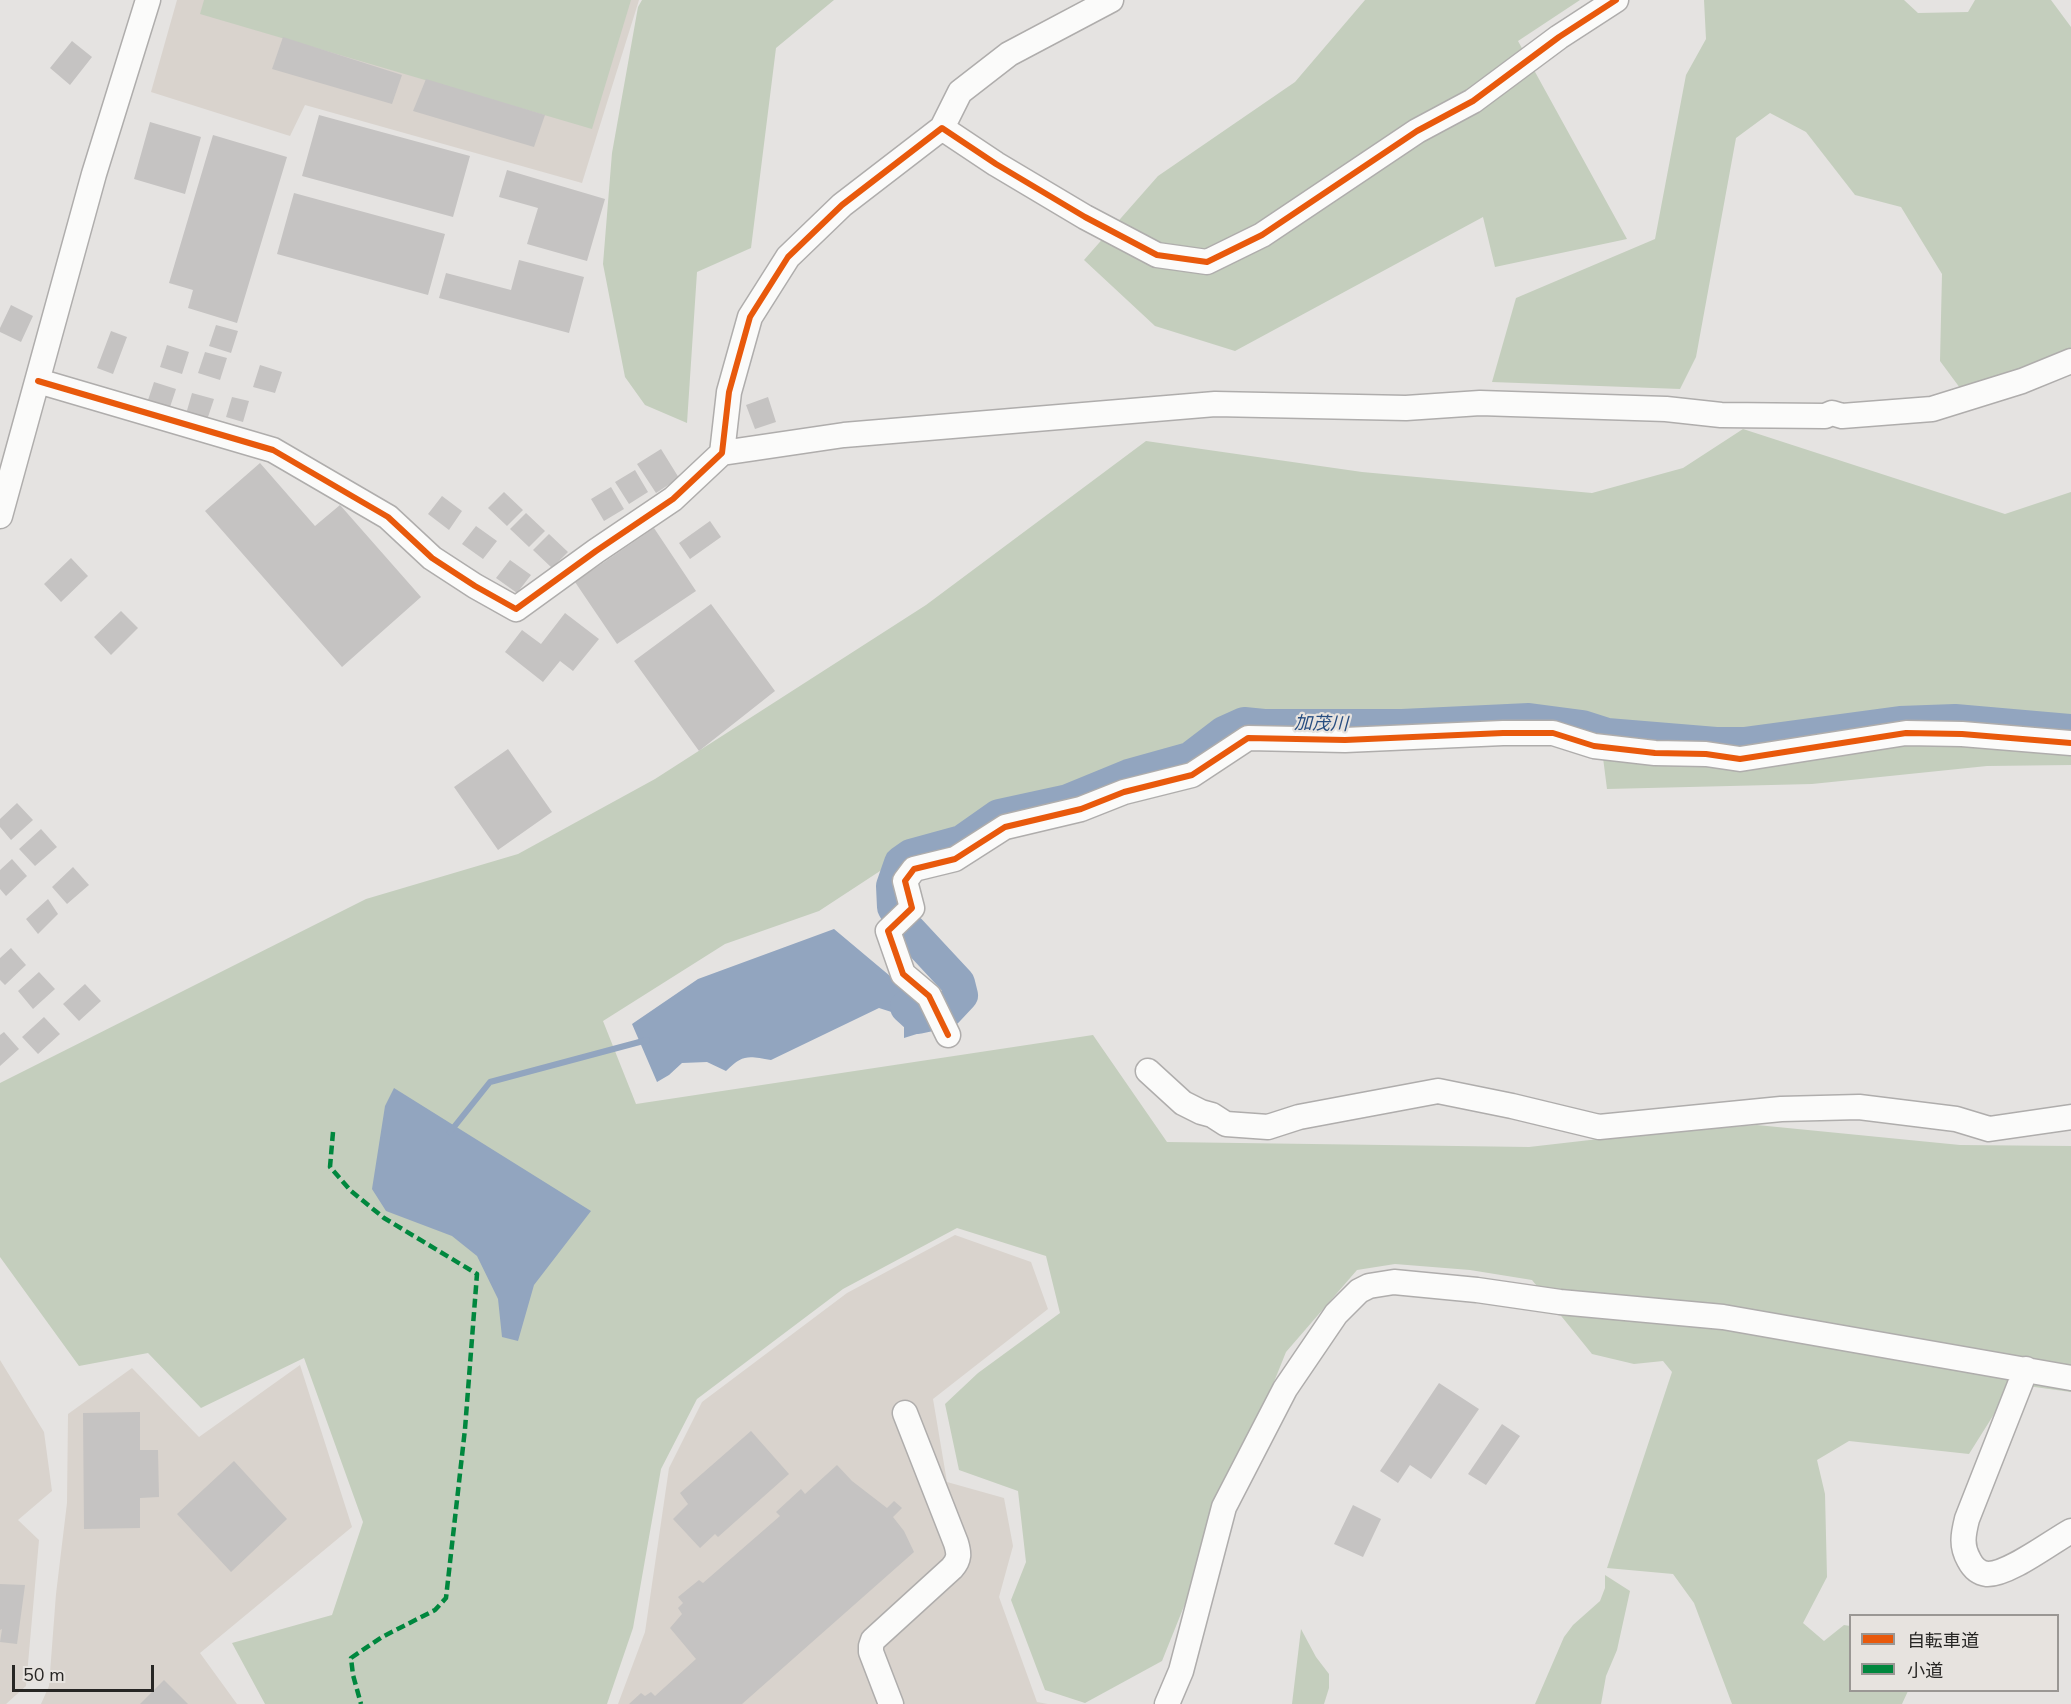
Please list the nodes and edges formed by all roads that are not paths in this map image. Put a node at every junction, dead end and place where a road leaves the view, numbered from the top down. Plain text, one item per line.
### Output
1 (148, 0) edge
2 (1111, 0) edge
3 (1616, 0) edge
4 (942, 128) junction
5 (2071, 361) edge
6 (38, 381) junction
7 (722, 453) junction
8 (0, 516) edge
9 (2071, 743) edge
10 (948, 1035) dead end
11 (1148, 1071) dead end
12 (2071, 1117) edge
13 (2026, 1369) junction
14 (2071, 1378) edge
15 (905, 1413) dead end
16 (2071, 1531) edge
17 (891, 1704) edge
18 (1167, 1704) edge

1 - 6 street
2 - 4 street
3 - 4 street
4 - 7 street
5 - 7 street
6 - 7 street
6 - 8 street
9 - 10 street
11 - 12 street
13 - 14 street
13 - 16 street
13 - 18 street
15 - 17 street

